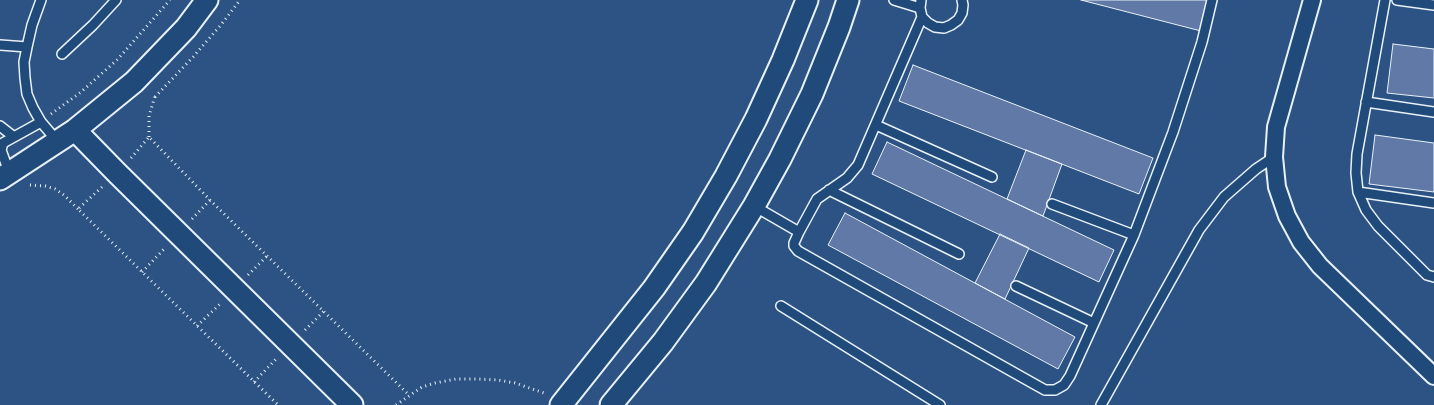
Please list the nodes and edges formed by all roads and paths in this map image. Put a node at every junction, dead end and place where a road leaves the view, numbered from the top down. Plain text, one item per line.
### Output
1 (41, 0) edge
2 (116, 0) edge
3 (170, 0) edge
4 (207, 0) edge
5 (240, 0) edge
6 (807, 0) edge
7 (848, 0) edge
8 (894, 0) edge
9 (962, 0) edge
10 (1212, 0) edge
11 (1312, 0) edge
12 (1385, 0) edge
13 (1398, 0) edge
14 (1434, 5) edge
15 (921, 8) edge
16 (0, 45) edge
17 (27, 47) junction
18 (62, 54) dead end
19 (155, 97) dead end
20 (1366, 102) junction
21 (1434, 112) edge
22 (41, 122) junction
23 (876, 125) junction
24 (0, 126) edge
25 (67, 136) junction
26 (14, 137) junction
27 (1274, 157) junction
28 (992, 177) dead end
29 (11, 180) edge
30 (829, 190) junction
31 (1358, 192) junction
32 (1434, 203) edge
33 (1052, 204) dead end
34 (754, 206) junction
35 (78, 209) dead end
36 (799, 232) junction
37 (1134, 235) junction
38 (959, 254) dead end
39 (1434, 277) edge
40 (1016, 286) dead end
41 (781, 306) dead end
42 (1094, 323) junction
43 (1434, 376) edge
44 (553, 402) edge
45 (352, 405) edge
46 (396, 405) edge
47 (612, 405) edge
48 (940, 405) edge
49 (1101, 405) edge

1 - 17 lane
2 - 18 lane
3 - 22 path
4 - 25 street
5 - 19 path
6 - 44 street
7 - 34 street
8 - 15 lane
9 - 15 lane
10 - 37 lane
11 - 27 street
12 - 20 lane
13 - 14 lane
15 - 23 lane
16 - 17 lane
17 - 22 lane
20 - 21 lane
20 - 31 lane
22 - 25 lane
22 - 26 lane
23 - 28 lane
23 - 30 lane
24 - 26 lane
25 - 29 street
25 - 45 street
26 - 29 lane
27 - 43 street
27 - 49 lane
29 - 35 path
30 - 36 lane
30 - 38 lane
31 - 32 lane
31 - 39 lane
33 - 37 lane
34 - 36 lane
34 - 47 street
36 - 42 lane
37 - 42 lane
40 - 42 lane
41 - 48 lane
44 - 46 path

